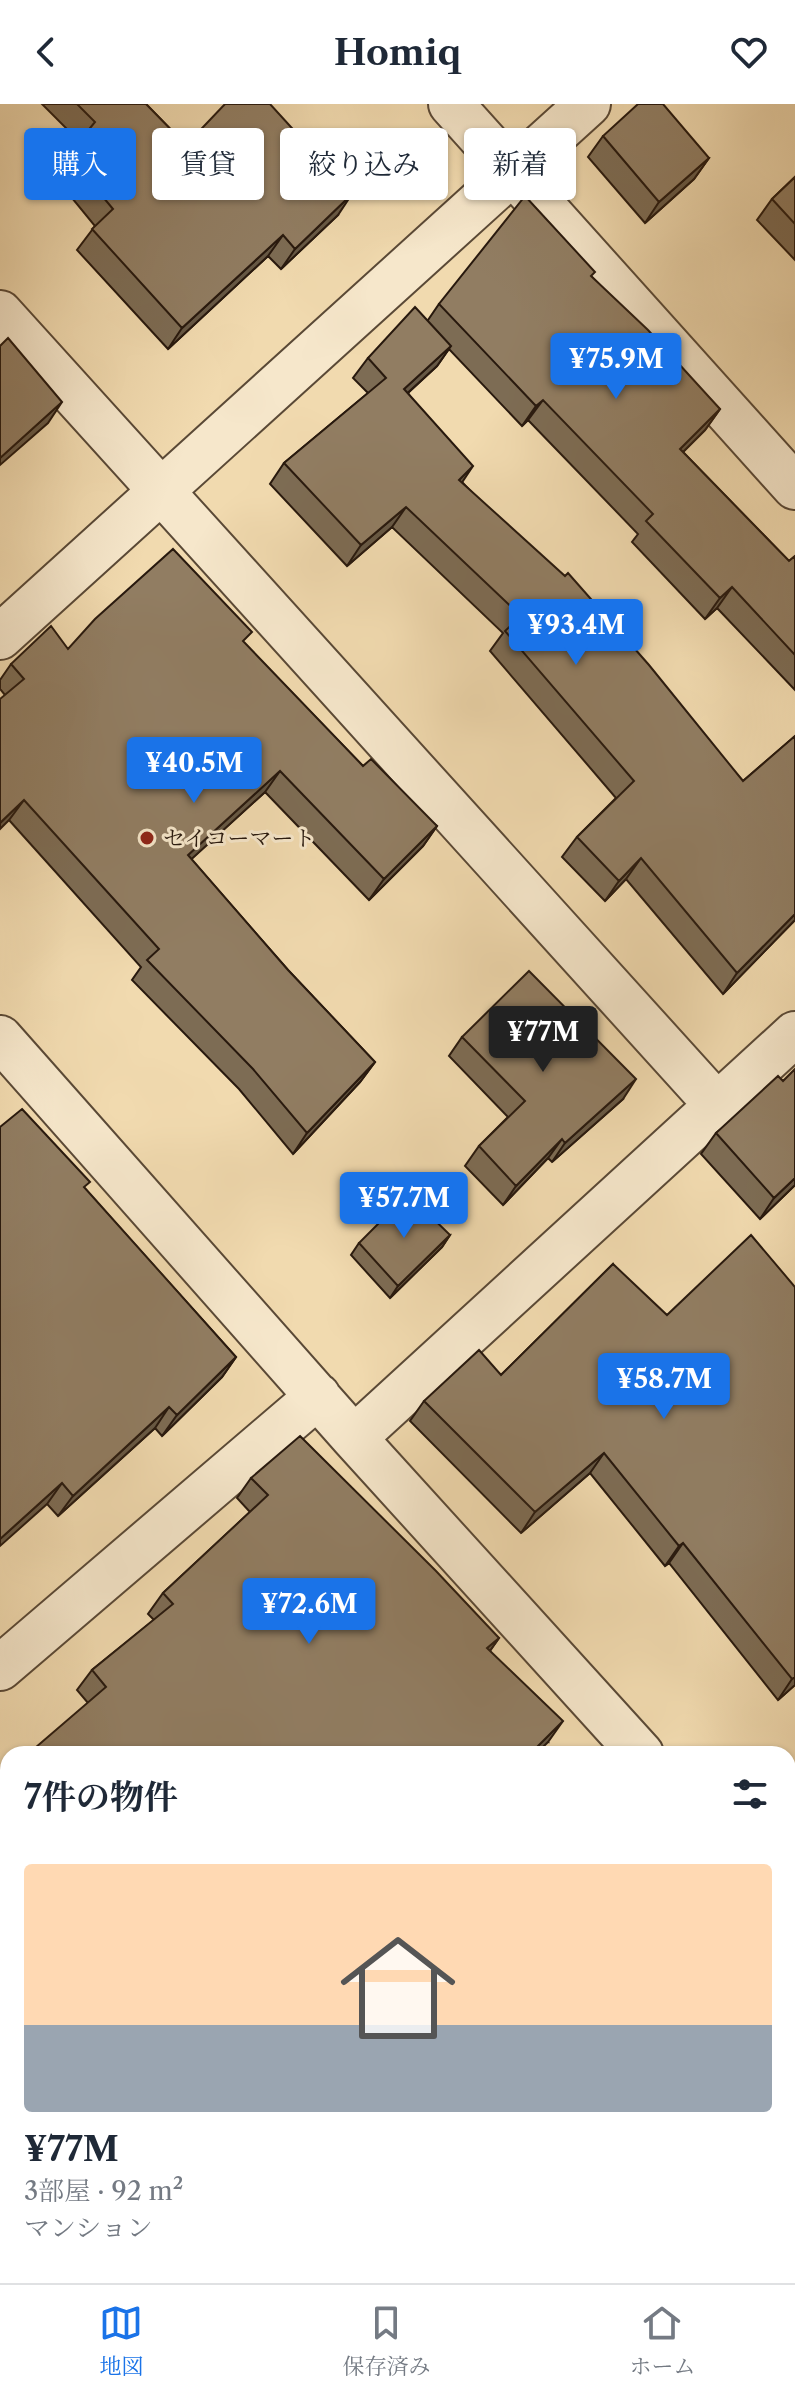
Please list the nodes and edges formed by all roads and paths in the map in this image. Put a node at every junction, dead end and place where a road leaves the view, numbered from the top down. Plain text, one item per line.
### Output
1 (451, 104) edge
2 (588, 104) edge
3 (473, 128) edge
4 (561, 128) edge
5 (481, 200) edge
6 (539, 200) edge
7 (0, 313) edge
8 (795, 487) edge
9 (162, 491) junction
10 (0, 637) edge
11 (795, 1034) edge
12 (0, 1038) edge
13 (717, 1105) junction
14 (318, 1396) junction
15 (354, 1438) junction
16 (0, 1668) edge
17 (634, 1746) edge

1 - 3 street
2 - 4 street
5 - 9 street
6 - 8 street
7 - 9 street
9 - 10 street
9 - 13 street
11 - 13 street
12 - 14 street
13 - 15 street
14 - 15 street
14 - 16 street
15 - 17 street

